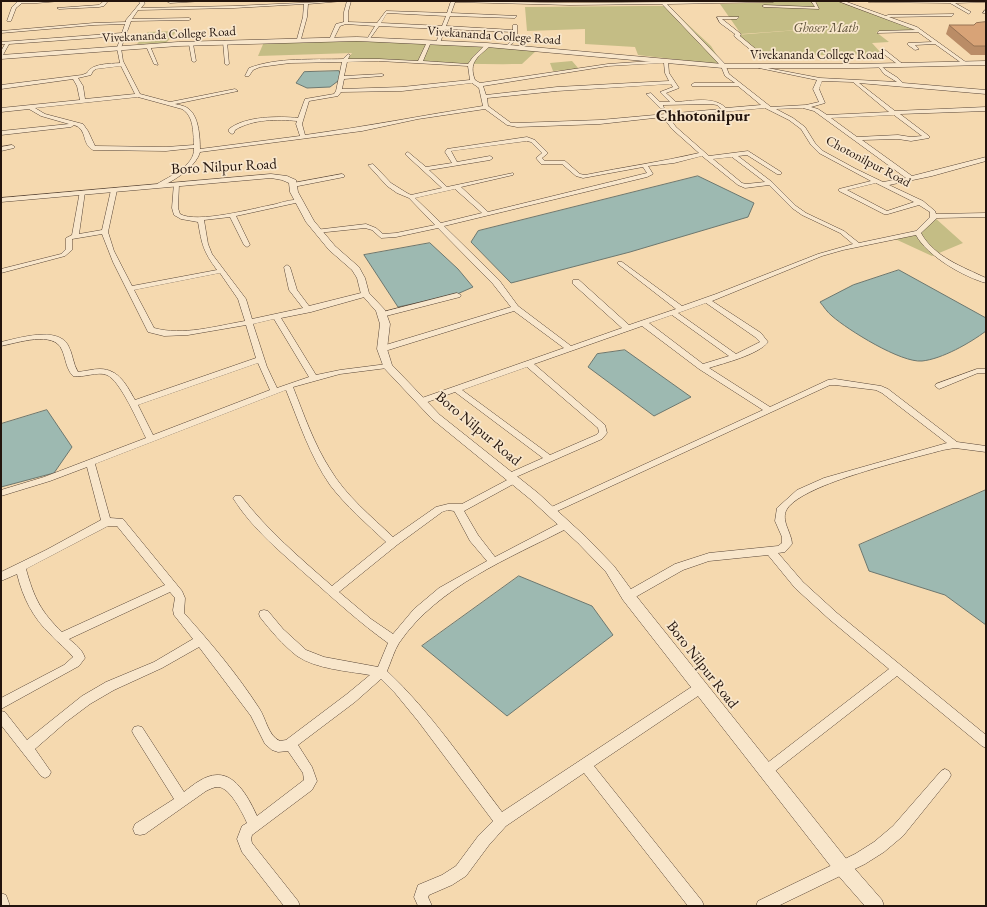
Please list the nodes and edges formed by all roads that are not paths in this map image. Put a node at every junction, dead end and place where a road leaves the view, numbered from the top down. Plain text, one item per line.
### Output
1 (18, 1) edge
2 (58, 1) edge
3 (106, 1) edge
4 (141, 1) edge
5 (200, 1) edge
6 (244, 1) edge
7 (341, 1) edge
8 (349, 1) edge
9 (454, 1) edge
10 (461, 1) edge
11 (773, 1) edge
12 (812, 1) edge
13 (840, 1) edge
14 (869, 1) edge
15 (170, 2) dead end
16 (492, 2) edge
17 (517, 2) edge
18 (663, 2) edge
19 (711, 2) edge
20 (951, 2) junction
21 (985, 2) edge
22 (306, 3) junction
23 (242, 6) junction
24 (59, 8) dead end
25 (818, 8) junction
26 (137, 9) junction
27 (823, 13) dead end
28 (969, 13) dead end
29 (448, 14) junction
30 (952, 15) dead end
31 (880, 16) junction
32 (515, 17) junction
33 (737, 18) dead end
34 (189, 19) dead end
35 (9, 20) dead end
36 (128, 22) junction
37 (346, 23) junction
38 (378, 25) junction
39 (444, 27) junction
40 (514, 31) junction
41 (921, 31) junction
42 (1, 32) edge
43 (879, 32) dead end
44 (124, 34) junction
45 (298, 39) junction
46 (331, 39) junction
47 (369, 39) junction
48 (8, 42) junction
49 (225, 42) junction
50 (429, 42) junction
51 (1, 43) edge
52 (438, 43) junction
53 (937, 43) junction
54 (191, 44) junction
55 (488, 45) junction
56 (148, 46) junction
57 (507, 47) junction
58 (119, 48) junction
59 (917, 49) dead end
60 (883, 51) dead end
61 (348, 55) dead end
62 (1, 56) edge
63 (761, 56) dead end
64 (194, 61) dead end
65 (345, 61) junction
66 (666, 61) junction
67 (420, 62) junction
68 (965, 63) junction
69 (986, 63) edge
70 (122, 64) junction
71 (156, 64) dead end
72 (228, 64) dead end
73 (469, 65) junction
74 (902, 65) junction
75 (723, 66) junction
76 (880, 66) junction
77 (759, 67) junction
78 (247, 75) dead end
79 (382, 75) dead end
80 (75, 77) junction
81 (342, 78) junction
82 (820, 79) junction
83 (473, 81) junction
84 (673, 82) junction
85 (855, 82) junction
86 (901, 84) junction
87 (480, 85) junction
88 (694, 85) dead end
89 (738, 85) junction
90 (1, 87) edge
91 (235, 91) dead end
92 (339, 91) junction
93 (986, 92) edge
94 (649, 94) dead end
95 (138, 95) junction
96 (485, 97) junction
97 (82, 100) junction
98 (167, 104) junction
99 (658, 104) junction
100 (674, 104) junction
101 (766, 106) junction
102 (806, 106) junction
103 (30, 107) junction
104 (486, 107) junction
105 (772, 108) junction
106 (986, 109) edge
107 (1, 110) edge
108 (725, 110) junction
109 (897, 113) junction
110 (668, 115) junction
111 (824, 117) junction
112 (301, 120) junction
113 (77, 124) junction
114 (232, 132) dead end
115 (1, 133) edge
116 (303, 136) junction
117 (855, 139) junction
118 (12, 147) dead end
119 (1, 149) edge
120 (197, 149) junction
121 (408, 154) dead end
122 (732, 154) junction
123 (705, 156) junction
124 (490, 158) dead end
125 (986, 159) edge
126 (456, 164) junction
127 (371, 165) dead end
128 (645, 166) junction
129 (425, 169) junction
130 (779, 173) dead end
131 (511, 174) dead end
132 (342, 176) dead end
133 (910, 178) junction
134 (880, 182) junction
135 (770, 183) junction
136 (176, 184) junction
137 (159, 185) junction
138 (293, 185) junction
139 (456, 186) junction
140 (445, 188) junction
141 (114, 190) junction
142 (82, 192) junction
143 (411, 197) junction
144 (1, 200) edge
145 (298, 201) junction
146 (921, 202) junction
147 (487, 214) junction
148 (232, 215) junction
149 (986, 215) edge
150 (932, 216) junction
151 (199, 219) junction
152 (438, 226) junction
153 (317, 231) junction
154 (106, 232) junction
155 (918, 233) junction
156 (75, 236) junction
157 (247, 245) dead end
158 (858, 245) junction
159 (620, 263) dead end
160 (287, 266) dead end
161 (1, 271) edge
162 (221, 271) junction
163 (986, 281) edge
164 (576, 282) dead end
165 (130, 288) junction
166 (365, 294) junction
167 (458, 295) dead end
168 (706, 300) junction
169 (516, 308) junction
170 (681, 309) junction
171 (308, 310) junction
172 (672, 312) junction
173 (382, 314) junction
174 (277, 317) junction
175 (248, 322) junction
176 (642, 322) junction
177 (626, 328) junction
178 (1, 344) edge
179 (569, 348) junction
180 (382, 349) junction
181 (735, 357) junction
182 (260, 359) junction
183 (529, 364) junction
184 (387, 366) junction
185 (702, 367) junction
186 (986, 371) edge
187 (314, 378) junction
188 (288, 386) junction
189 (939, 386) dead end
190 (456, 389) junction
191 (274, 391) junction
192 (422, 401) junction
193 (133, 404) junction
194 (768, 410) junction
195 (152, 440) junction
196 (955, 445) junction
197 (986, 449) edge
198 (550, 459) junction
199 (90, 463) junction
200 (512, 478) junction
201 (1, 493) edge
202 (238, 498) dead end
203 (458, 509) junction
204 (550, 511) junction
205 (106, 522) junction
206 (565, 525) junction
207 (393, 542) junction
208 (770, 551) junction
209 (494, 562) junction
210 (20, 568) junction
211 (1, 577) edge
212 (171, 587) junction
213 (333, 591) junction
214 (628, 596) junction
215 (264, 614) dead end
216 (61, 638) junction
217 (200, 640) junction
218 (394, 641) junction
219 (897, 669) junction
220 (381, 672) junction
221 (700, 688) junction
222 (1, 704) edge
223 (1, 716) edge
224 (138, 731) dead end
225 (986, 742) edge
226 (290, 744) junction
227 (27, 748) junction
228 (585, 764) junction
229 (766, 771) junction
230 (45, 772) dead end
231 (945, 775) dead end
232 (182, 800) junction
233 (501, 821) junction
234 (255, 825) junction
235 (140, 828) dead end
236 (842, 867) junction
237 (1, 900) edge
238 (3, 906) edge
239 (293, 906) edge
240 (425, 906) edge
241 (697, 906) edge
242 (763, 906) edge
243 (876, 906) edge

1 - 2 street
1 - 35 street
3 - 24 street
4 - 26 street
5 - 15 street
6 - 23 street
7 - 22 street
8 - 37 street
9 - 10 street
9 - 29 street
10 - 16 street
11 - 19 street
12 - 25 street
13 - 31 street
14 - 20 street
16 - 17 street
17 - 18 street
17 - 32 street
18 - 19 street
18 - 75 street, Chotonilpur Road
19 - 25 street
20 - 21 street
20 - 28 street
22 - 23 street
22 - 45 street
23 - 26 street
25 - 27 street
26 - 36 street
29 - 32 street
29 - 38 street
29 - 39 street
30 - 31 street
31 - 41 street
32 - 40 street
33 - 63 street
34 - 36 street
36 - 42 street
36 - 44 street
37 - 38 street
37 - 46 street
38 - 39 street
38 - 47 street
39 - 40 street
39 - 52 street
40 - 57 street
41 - 43 street
41 - 53 street
44 - 48 street
44 - 58 street
45 - 46 street, Vivekananda College Road
45 - 49 street, Vivekananda College Road
46 - 47 street, Vivekananda College Road
47 - 50 street, Vivekananda College Road
48 - 51 street
48 - 62 street
49 - 54 street, Vivekananda College Road
49 - 72 street
50 - 52 street, Vivekananda College Road
50 - 67 street
52 - 55 street, Vivekananda College Road
53 - 59 street
53 - 68 street
54 - 56 street, Vivekananda College Road
54 - 64 street
55 - 57 street, Vivekananda College Road
55 - 73 street
56 - 58 street, Vivekananda College Road
56 - 71 street
57 - 66 street, Vivekananda College Road
58 - 62 street, Vivekananda College Road
58 - 70 street
60 - 74 street
61 - 65 street
65 - 67 street
65 - 78 street
65 - 81 street
66 - 75 street, Vivekananda College Road
66 - 84 street
66 - 87 street
67 - 73 street
68 - 69 street, Vivekananda College Road
68 - 74 street, Vivekananda College Road
70 - 80 street
70 - 95 street
73 - 83 street
74 - 76 street, Vivekananda College Road
75 - 77 street, Vivekananda College Road
75 - 89 street, Chotonilpur Road
76 - 77 street, Vivekananda College Road
76 - 86 street
77 - 82 street
79 - 81 street
80 - 90 street
80 - 97 street
81 - 92 street
82 - 85 street
82 - 102 street
83 - 87 street
83 - 92 street
84 - 96 street
84 - 100 street
85 - 86 street
85 - 109 street
86 - 93 street
87 - 96 street
88 - 89 street
89 - 101 street, Chotonilpur Road
91 - 98 street
92 - 112 street
94 - 99 street
95 - 97 street
95 - 98 street
96 - 104 street
97 - 103 street
98 - 120 street
99 - 100 street
99 - 110 street
100 - 108 street
101 - 105 street, Chotonilpur Road
101 - 108 street
102 - 105 street
102 - 111 street
103 - 107 street
103 - 113 street
104 - 110 street
104 - 116 street
105 - 134 street, Chotonilpur Road
106 - 109 street
108 - 110 street
109 - 111 street
109 - 117 street
110 - 123 street
111 - 117 street
112 - 114 street
112 - 116 street
113 - 115 street
113 - 120 street
116 - 120 street
117 - 133 street
118 - 119 street
120 - 137 street
121 - 129 street
122 - 123 street
122 - 130 street
122 - 135 street
123 - 128 street
123 - 135 street
124 - 126 street
125 - 133 street
126 - 128 street
126 - 129 street
127 - 143 street
128 - 147 street
129 - 140 street
131 - 139 street
132 - 138 street
133 - 134 street
134 - 146 street, Chotonilpur Road
134 - 146 street
135 - 158 street
136 - 137 street, Boro Nilpur Road
136 - 138 street, Boro Nilpur Road
136 - 151 street
137 - 141 street, Boro Nilpur Road
138 - 145 street, Boro Nilpur Road
139 - 140 street
139 - 147 street
140 - 143 street
141 - 142 street, Boro Nilpur Road
141 - 154 street
142 - 144 street, Boro Nilpur Road
142 - 156 street
143 - 152 street
145 - 148 street
145 - 153 street, Boro Nilpur Road
146 - 150 street, Chotonilpur Road
147 - 152 street
148 - 151 street
148 - 157 street
149 - 150 street
150 - 155 street
151 - 162 street
152 - 153 street
152 - 169 street
153 - 166 street, Boro Nilpur Road
154 - 156 street
154 - 165 street
155 - 158 street
155 - 163 street
156 - 161 street
158 - 168 street
159 - 170 street
160 - 171 street
162 - 165 street
162 - 175 street
164 - 177 street
165 - 175 street
166 - 171 street
166 - 173 street, Boro Nilpur Road
167 - 173 street
168 - 170 street
168 - 181 street
169 - 179 street
169 - 180 street
170 - 172 street
171 - 174 street
172 - 176 street
172 - 181 street
173 - 180 street, Boro Nilpur Road
174 - 175 street
174 - 187 street
175 - 182 street
176 - 177 street
176 - 185 street
177 - 179 street
178 - 193 street
179 - 183 street
180 - 184 street, Boro Nilpur Road
181 - 185 street
182 - 191 street
182 - 193 street
183 - 190 street
183 - 198 street
184 - 187 street
184 - 192 street, Boro Nilpur Road
185 - 194 street
186 - 189 street
187 - 188 street
188 - 191 street
188 - 207 street
190 - 192 street
190 - 198 street
191 - 195 street
192 - 200 street, Boro Nilpur Road
193 - 195 street
194 - 196 street
194 - 204 street
195 - 199 street
196 - 197 street
196 - 208 street
198 - 200 street
199 - 201 street
199 - 205 street
200 - 203 street
200 - 204 street, Boro Nilpur Road
202 - 213 street
203 - 207 street
203 - 209 street
204 - 206 street, Boro Nilpur Road
205 - 210 street
205 - 212 street
206 - 209 street
206 - 214 street, Boro Nilpur Road
207 - 213 street
208 - 214 street
208 - 219 street
209 - 218 street
210 - 211 street
210 - 216 street
212 - 216 street
212 - 217 street
213 - 218 street
214 - 221 street, Boro Nilpur Road
215 - 220 street
216 - 222 street
217 - 226 street
217 - 227 street
218 - 220 street
219 - 225 street
219 - 229 street
220 - 226 street
220 - 233 street
221 - 228 street
221 - 229 street, Boro Nilpur Road
223 - 227 street
224 - 232 street
226 - 234 street
227 - 230 street
228 - 233 street
228 - 241 street
229 - 236 street, Boro Nilpur Road
231 - 236 street
232 - 234 street
232 - 235 street
233 - 240 street
234 - 239 street
236 - 242 street
236 - 243 street, Boro Nilpur Road
237 - 238 street

